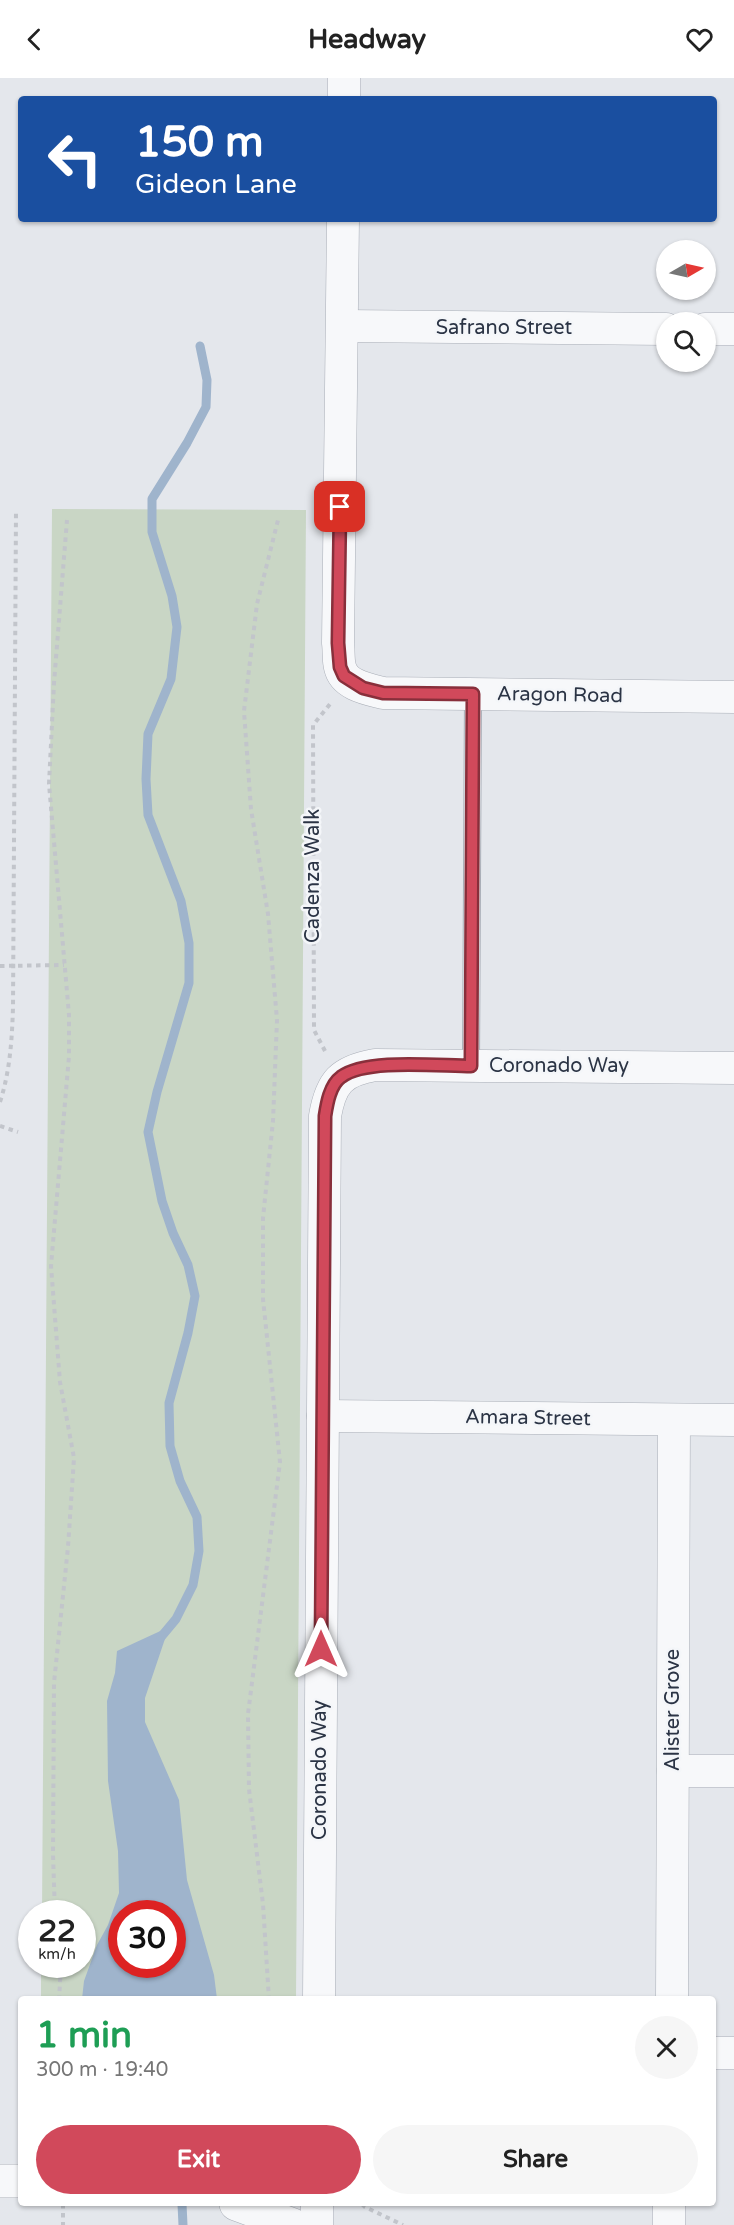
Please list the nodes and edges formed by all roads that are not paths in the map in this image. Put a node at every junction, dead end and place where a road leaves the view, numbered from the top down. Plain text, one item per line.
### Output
1 (344, 78) edge
2 (344, 96) edge
3 (343, 222) edge
4 (343, 326) junction
5 (656, 329) edge
6 (716, 329) edge
7 (734, 329) edge
8 (473, 694) junction
9 (734, 697) edge
10 (471, 1066) junction
11 (734, 1068) edge
12 (323, 1416) junction
13 (674, 1420) junction
14 (734, 1420) edge
15 (672, 1771) junction
16 (734, 1771) edge
17 (319, 1996) edge
18 (672, 1996) edge
19 (716, 2053) edge
20 (734, 2053) edge
21 (0, 2181) edge
22 (18, 2181) edge
23 (241, 2206) edge
24 (317, 2206) edge
25 (669, 2206) edge
26 (293, 2225) edge
27 (317, 2225) edge
28 (669, 2225) edge

1 - 2 street
3 - 4 street
4 - 5 street, Safrano Street
4 - 8 street, Aragon Road
6 - 7 street
8 - 9 street, Aragon Road
8 - 10 lane
10 - 11 street, Coronado Way
10 - 12 street, Coronado Way
12 - 13 street, Amara Street
12 - 17 street, Coronado Way
13 - 14 street, Amara Street
13 - 15 street, Alister Grove
15 - 16 street
15 - 18 street, Alister Grove
19 - 20 street
21 - 22 street
23 - 26 street
24 - 27 street
25 - 28 street

